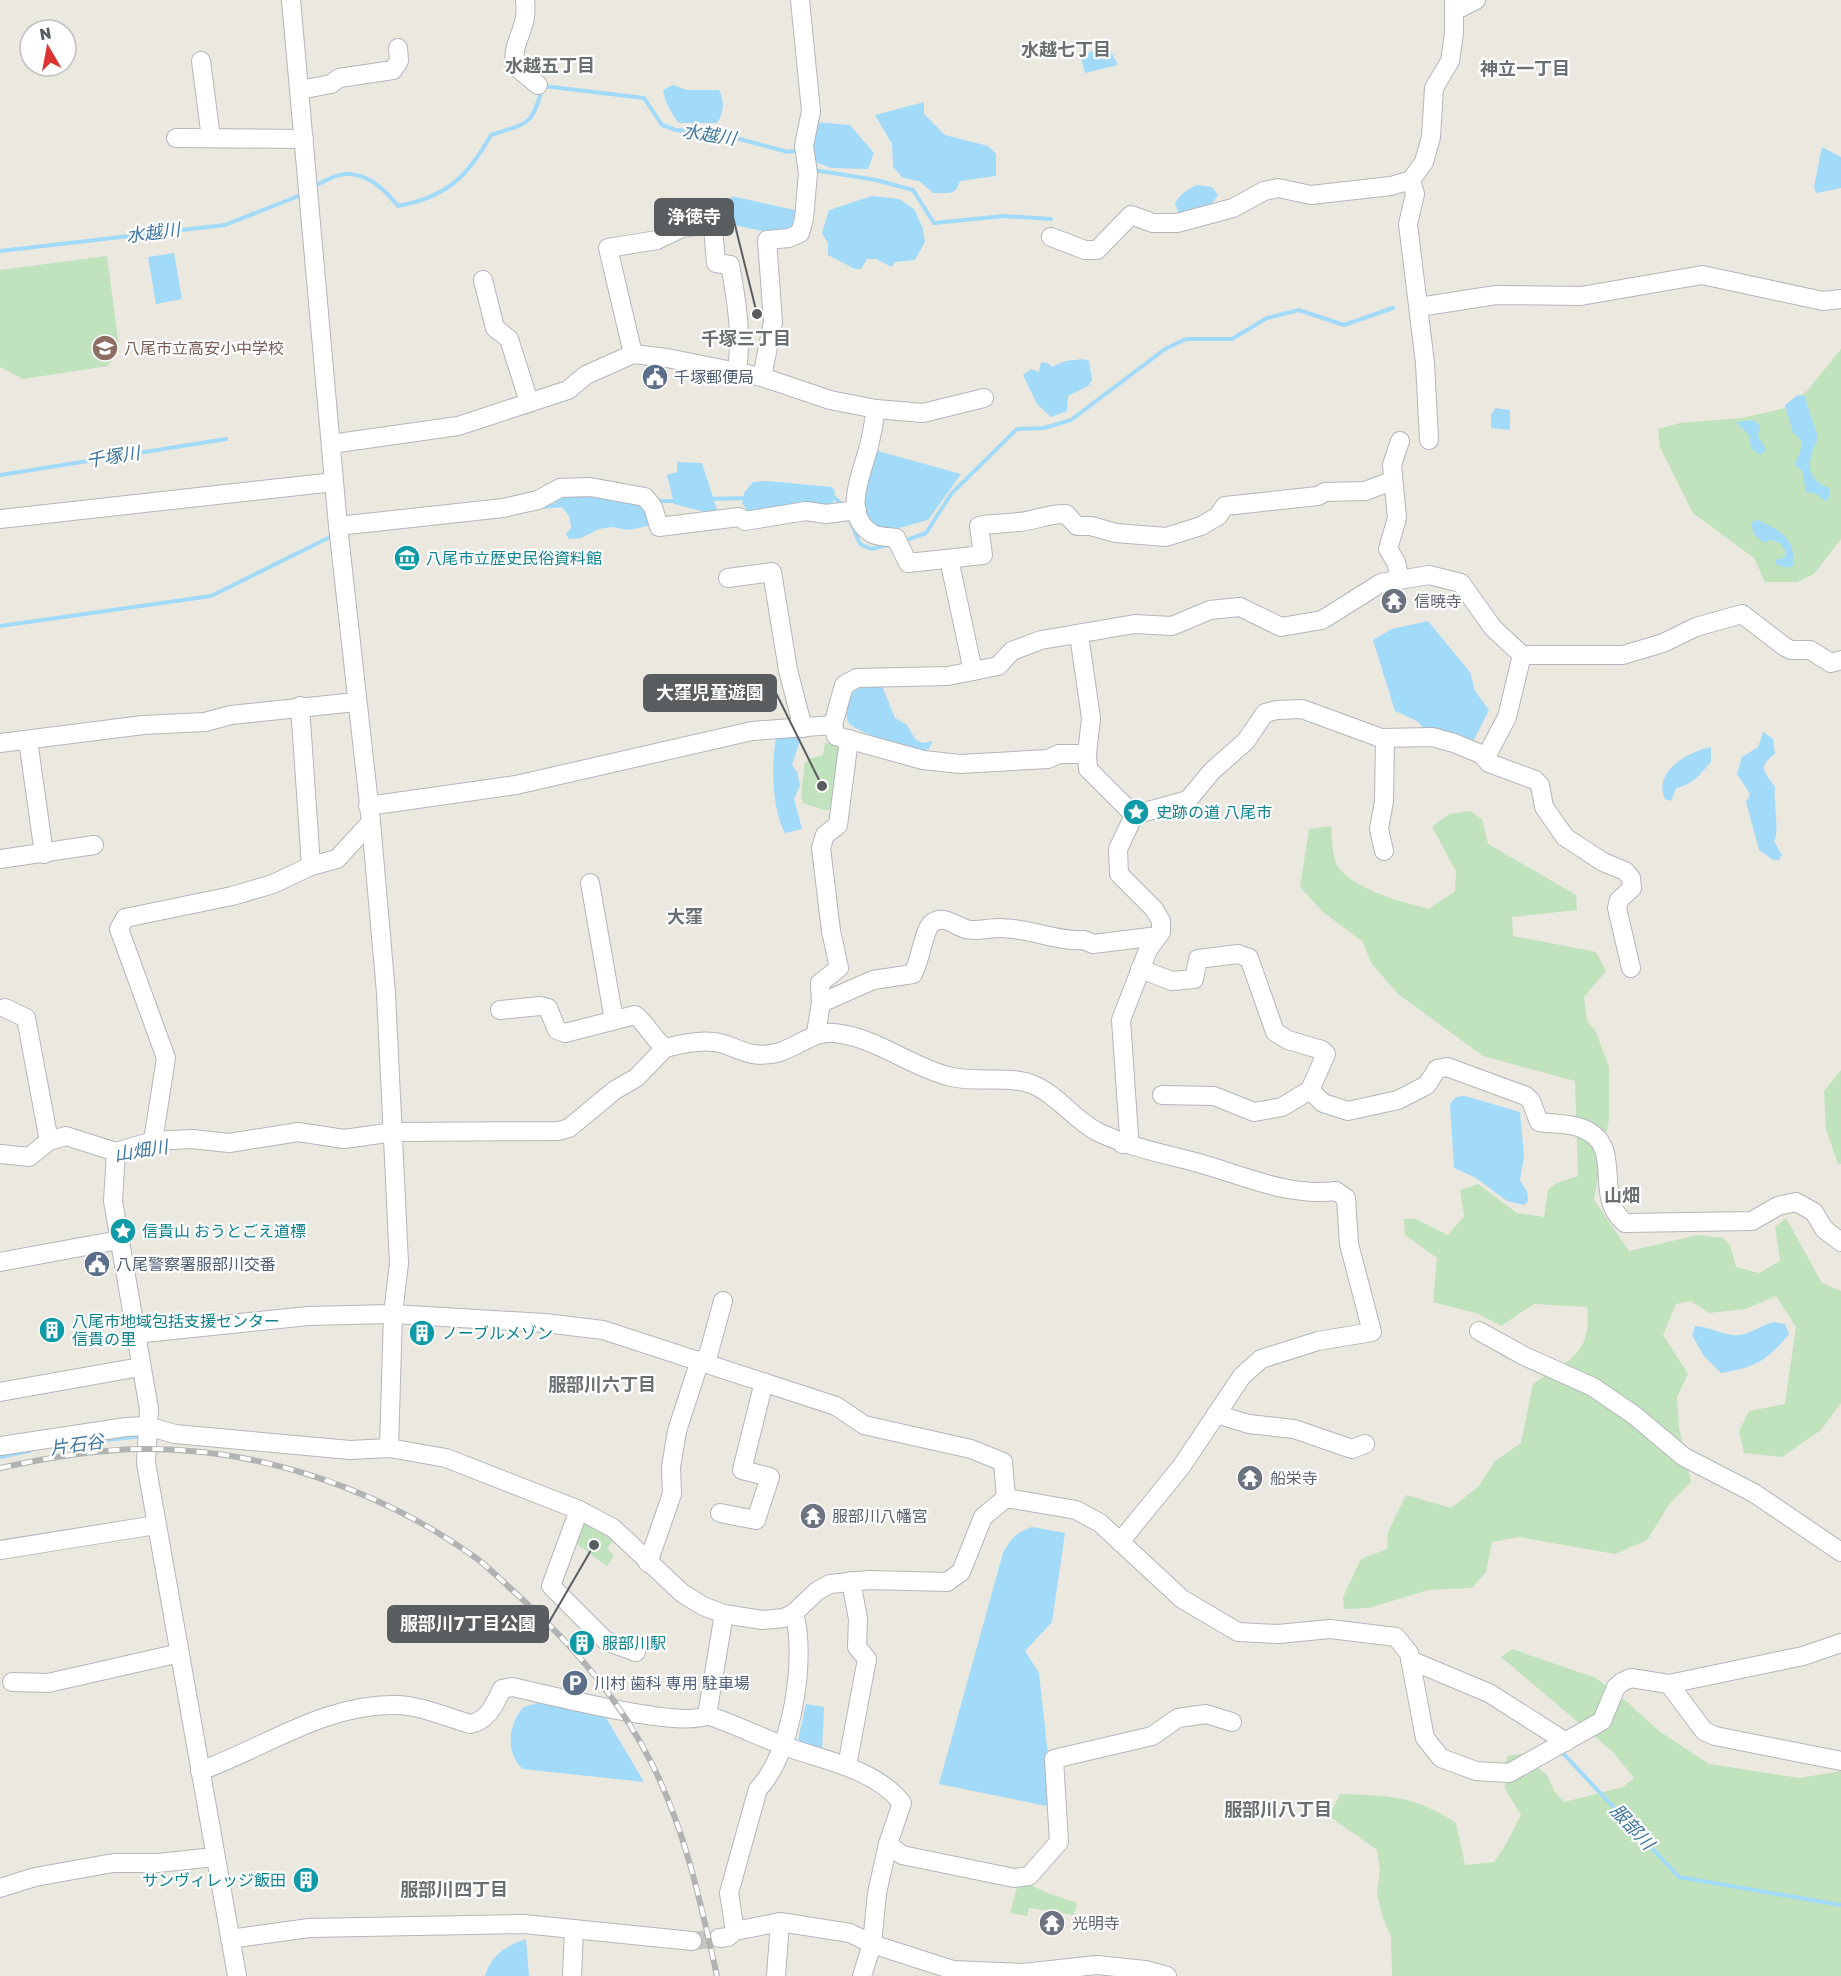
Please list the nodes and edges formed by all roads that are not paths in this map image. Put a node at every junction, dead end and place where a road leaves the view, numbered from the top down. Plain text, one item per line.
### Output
1 (291, 0) edge
2 (525, 0) edge
3 (800, 0) edge
4 (1476, 0) edge
5 (1454, 5) edge
6 (398, 48) dead end
7 (201, 61) dead end
8 (538, 85) dead end
9 (300, 90) junction
10 (176, 138) dead end
11 (211, 138) junction
12 (304, 139) junction
13 (1411, 180) junction
14 (1051, 237) dead end
15 (483, 280) dead end
16 (1841, 299) edge
17 (1419, 307) junction
18 (740, 328) junction
19 (771, 330) junction
20 (633, 354) junction
21 (737, 372) junction
22 (762, 378) junction
23 (984, 398) dead end
24 (529, 402) junction
25 (876, 409) junction
26 (1429, 440) dead end
27 (1400, 441) dead end
28 (331, 444) junction
29 (1392, 481) junction
30 (334, 482) junction
31 (857, 510) junction
32 (0, 519) edge
33 (339, 531) junction
34 (949, 559) junction
35 (728, 578) dead end
36 (1400, 579) junction
37 (1079, 635) junction
38 (1522, 655) junction
39 (1841, 660) edge
40 (973, 671) junction
41 (356, 702) junction
42 (300, 706) junction
43 (833, 725) junction
44 (803, 729) junction
45 (1385, 738) junction
46 (849, 739) junction
47 (28, 740) junction
48 (0, 743) edge
49 (1087, 754) junction
50 (1485, 759) junction
51 (370, 814) junction
52 (1134, 815) junction
53 (94, 845) dead end
54 (1384, 851) dead end
55 (44, 854) junction
56 (0, 859) edge
57 (311, 866) junction
58 (590, 883) dead end
59 (1158, 936) junction
60 (1631, 968) dead end
61 (1140, 969) junction
62 (821, 1003) junction
63 (5, 1008) dead end
64 (500, 1010) dead end
65 (614, 1020) junction
66 (816, 1033) junction
67 (665, 1047) junction
68 (1310, 1090) junction
69 (1162, 1095) dead end
70 (394, 1132) junction
71 (49, 1141) junction
72 (153, 1141) junction
73 (1122, 1144) junction
74 (116, 1152) junction
75 (0, 1154) edge
76 (119, 1240) junction
77 (1841, 1242) edge
78 (0, 1262) edge
79 (723, 1301) dead end
80 (393, 1314) junction
81 (1479, 1331) dead end
82 (135, 1334) junction
83 (703, 1361) junction
84 (140, 1367) junction
85 (765, 1382) junction
86 (0, 1392) edge
87 (1216, 1414) junction
88 (147, 1426) junction
89 (1365, 1444) dead end
90 (0, 1446) edge
91 (389, 1448) junction
92 (1006, 1498) junction
93 (579, 1510) junction
94 (720, 1513) dead end
95 (156, 1525) junction
96 (1120, 1542) junction
97 (0, 1550) edge
98 (1841, 1552) edge
99 (648, 1563) junction
100 (851, 1581) junction
101 (794, 1613) junction
102 (724, 1614) junction
103 (1841, 1643) edge
104 (636, 1652) dead end
105 (180, 1653) junction
106 (1410, 1660) junction
107 (12, 1682) dead end
108 (1669, 1684) junction
109 (707, 1715) junction
110 (1232, 1722) dead end
111 (1566, 1742) junction
112 (782, 1745) junction
113 (1841, 1761) edge
114 (847, 1766) junction
115 (200, 1771) junction
116 (888, 1844) junction
117 (214, 1857) junction
118 (0, 1888) edge
119 (780, 1922) junction
120 (574, 1929) junction
121 (230, 1939) junction
122 (692, 1941) tunnel mouth
123 (872, 1944) junction
124 (1023, 1975) edge
125 (237, 1976) edge
126 (572, 1976) edge
127 (776, 1976) edge
128 (862, 1976) edge
129 (1167, 1976) edge

1 - 9 street
2 - 8 street
3 - 19 street
4 - 5 street
5 - 13 street
6 - 9 street
7 - 11 street
9 - 12 street
10 - 11 street
11 - 12 street
12 - 28 street
13 - 14 street
13 - 17 street
15 - 24 street
16 - 17 street
17 - 26 street
18 - 19 street
18 - 20 street
18 - 21 street
19 - 22 street
20 - 21 street
20 - 24 street
21 - 22 street
22 - 25 street
23 - 25 street
24 - 28 street
25 - 31 street
27 - 29 street
28 - 30 street
29 - 34 street
29 - 36 street
30 - 32 street
30 - 33 street
31 - 33 street
31 - 34 street
33 - 41 street
34 - 40 street
35 - 44 street
36 - 37 street
36 - 38 street
37 - 40 street
37 - 49 street
38 - 39 street
38 - 50 street
40 - 43 street
41 - 42 street
41 - 51 street
42 - 47 street
42 - 57 street
43 - 44 street
43 - 46 street
44 - 51 street
45 - 50 street
45 - 52 street
45 - 54 street
46 - 49 street
46 - 62 street
47 - 48 street
47 - 55 street
49 - 52 street
50 - 60 street
51 - 57 street
51 - 70 street
52 - 59 street
53 - 55 street
55 - 56 street
57 - 72 street
58 - 65 street
59 - 61 street
59 - 62 street
61 - 68 street
61 - 73 street
62 - 66 street
63 - 71 street
64 - 65 street
65 - 67 street
66 - 67 street
66 - 73 street
67 - 70 street
68 - 69 street
68 - 77 street
70 - 72 street
70 - 80 street
71 - 74 street
71 - 75 street
72 - 74 street
73 - 87 street
74 - 76 street
76 - 78 street
76 - 82 street
79 - 83 street
80 - 82 street
80 - 83 street
80 - 91 street
81 - 98 street
82 - 84 street
83 - 85 street
83 - 99 street
84 - 86 street
84 - 88 street
85 - 92 street
85 - 94 street
87 - 89 street
87 - 96 street
88 - 90 street
88 - 91 street
88 - 95 street
91 - 93 street
92 - 96 street
92 - 100 street
93 - 99 street
93 - 104 street
95 - 97 street
95 - 105 street
96 - 106 street
99 - 102 street
100 - 101 street
100 - 114 street
101 - 102 street
101 - 112 street
102 - 109 street
103 - 108 street
105 - 107 street
105 - 115 street
106 - 111 street
106 - 111 street
108 - 111 street
108 - 113 street
109 - 112 street
109 - 115 street
110 - 116 street
112 - 114 street
112 - 119 street
114 - 116 street
115 - 117 street
116 - 123 street
117 - 118 street
117 - 121 street
119 - 123 street
119 - 127 street
120 - 121 street
120 - 122 street
120 - 126 street
121 - 125 street
123 - 124 street
123 - 128 street
124 - 129 street

